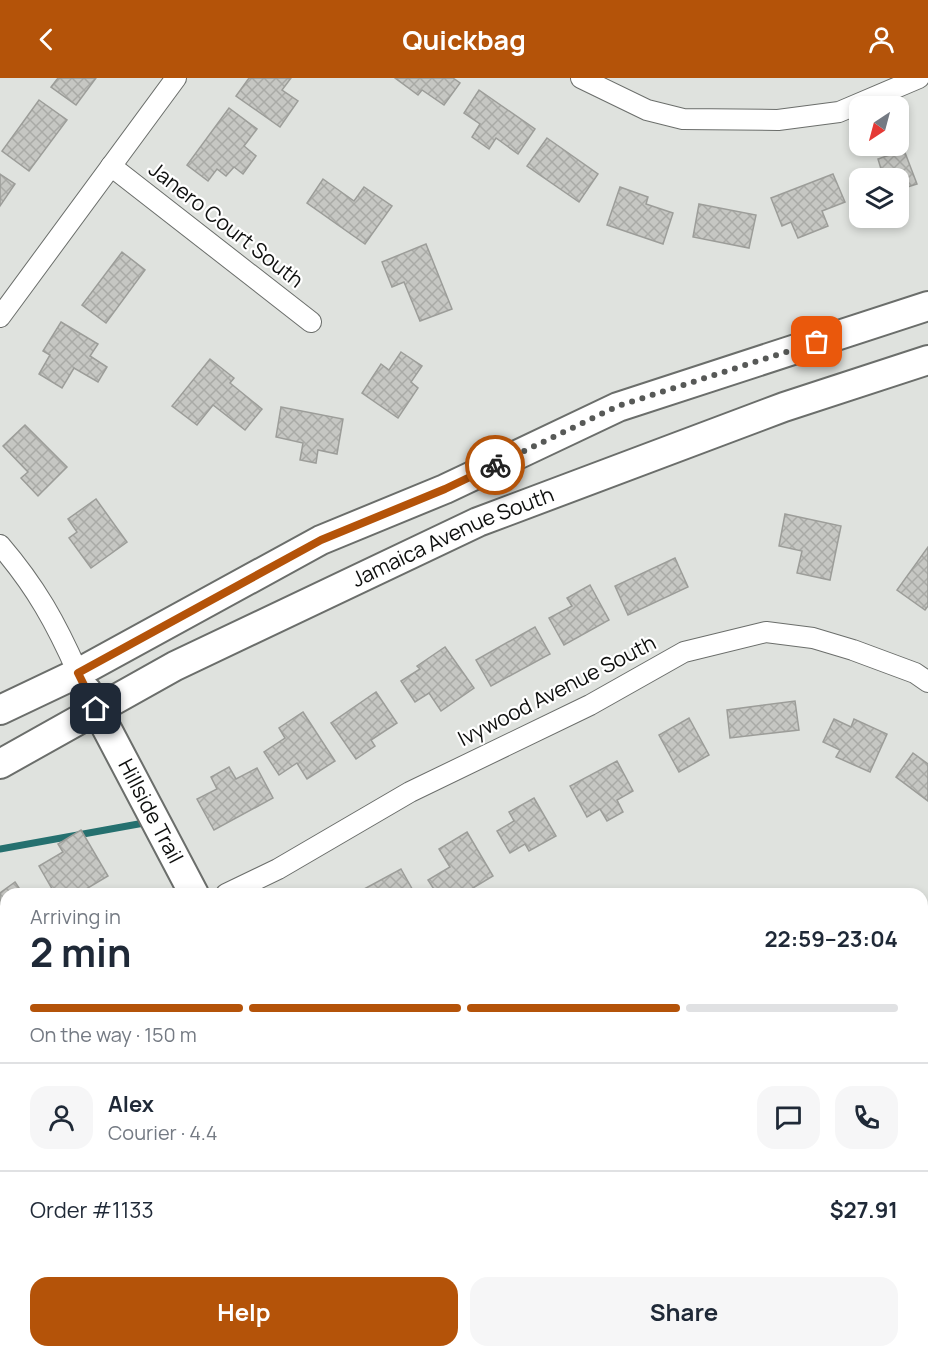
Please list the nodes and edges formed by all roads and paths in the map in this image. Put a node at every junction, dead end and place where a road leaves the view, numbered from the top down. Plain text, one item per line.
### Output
1 (176, 78) edge
2 (581, 78) edge
3 (918, 78) edge
4 (111, 166) junction
5 (928, 306) edge
6 (0, 317) edge
7 (311, 322) dead end
8 (928, 360) edge
9 (0, 544) edge
10 (78, 673) junction
11 (928, 682) edge
12 (96, 709) junction
13 (0, 710) edge
14 (0, 764) edge
15 (191, 888) edge
16 (238, 888) edge

1 - 4 street
2 - 3 street
4 - 6 street
4 - 7 street, Janero Court South
5 - 10 main road
8 - 12 main road, Jamaica Avenue South
9 - 10 street, Hillside Trail
10 - 12 main road, Hillside Trail
10 - 13 main road
11 - 16 street, Ivywood Avenue South
12 - 14 main road, Jamaica Avenue South
12 - 15 main road, Hillside Trail

